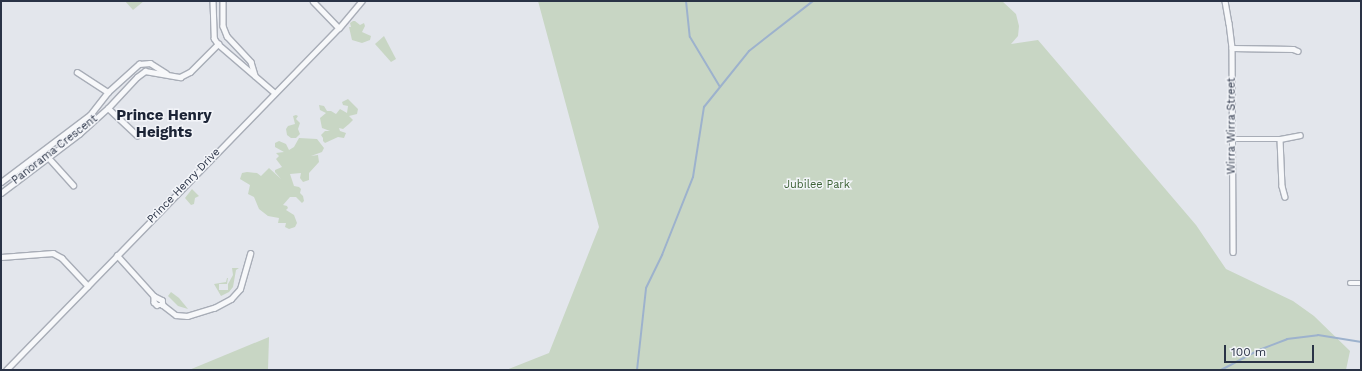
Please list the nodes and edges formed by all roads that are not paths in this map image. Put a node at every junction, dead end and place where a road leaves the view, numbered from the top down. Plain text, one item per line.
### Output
1 (213, 1) edge
2 (223, 1) edge
3 (313, 1) edge
4 (362, 1) edge
5 (1225, 1) edge
6 (339, 28) junction
7 (218, 44) junction
8 (1232, 48) junction
9 (1298, 51) dead end
10 (77, 72) dead end
11 (166, 73) junction
12 (255, 75) junction
13 (108, 92) junction
14 (275, 92) junction
15 (108, 108) junction
16 (136, 135) dead end
17 (1300, 135) dead end
18 (1232, 139) junction
19 (1280, 139) junction
20 (48, 157) junction
21 (1, 182) edge
22 (73, 185) dead end
23 (1, 193) edge
24 (1284, 197) dead end
25 (1233, 252) dead end
26 (250, 253) dead end
27 (117, 255) junction
28 (1, 257) edge
29 (1350, 283) dead end
30 (1361, 283) edge
31 (88, 286) junction
32 (6, 370) edge

1 - 7 street
2 - 12 street
3 - 6 street
4 - 6 street, Prince Henry Drive
5 - 8 street, Wirra Wirra Street
6 - 14 street, Prince Henry Drive
7 - 11 street, Panorama Crescent
7 - 12 street
8 - 9 street
8 - 18 street, Wirra Wirra Street
10 - 13 street
11 - 13 street, Panorama Crescent
11 - 15 street, Panorama Crescent
12 - 14 street
13 - 21 street, Panorama Crescent
14 - 27 street, Prince Henry Drive
15 - 16 street
15 - 20 street, Panorama Crescent
17 - 19 street
18 - 19 street
18 - 25 street, Wirra Wirra Street
19 - 24 street
20 - 22 street
20 - 23 street, Panorama Crescent
26 - 27 street
27 - 31 street, Prince Henry Drive
28 - 31 street
29 - 30 street
31 - 32 street, Prince Henry Drive

